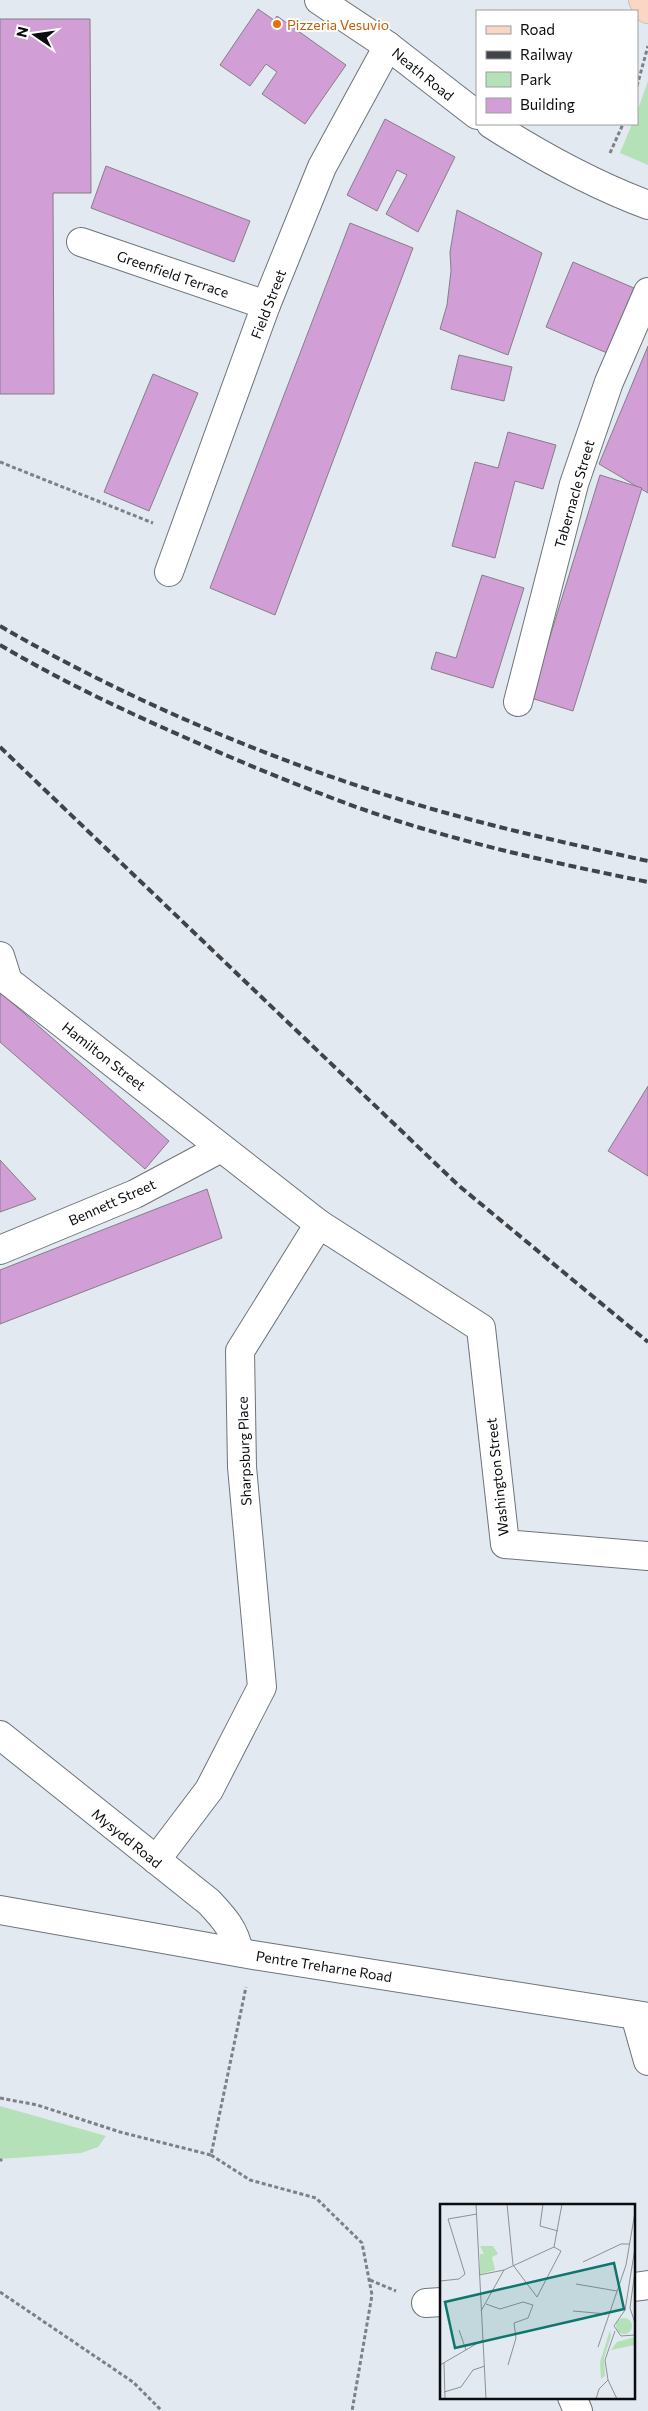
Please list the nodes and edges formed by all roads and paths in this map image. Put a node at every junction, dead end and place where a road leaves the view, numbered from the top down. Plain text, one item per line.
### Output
1 (320, 0) edge
2 (643, 0) edge
3 (648, 9) edge
4 (388, 46) junction
5 (648, 46) edge
6 (638, 82) edge
7 (476, 114) edge
8 (493, 125) edge
9 (648, 205) edge
10 (81, 242) dead end
11 (648, 292) edge
12 (266, 306) junction
13 (0, 462) edge
14 (184, 535) junction
15 (169, 572) dead end
16 (518, 702) dead end
17 (0, 956) edge
18 (222, 1148) junction
19 (319, 1224) junction
20 (0, 1250) edge
21 (648, 1556) edge
22 (0, 1735) edge
23 (156, 1860) junction
24 (0, 1910) edge
25 (246, 1953) junction
26 (641, 2016) edge
27 (648, 2061) edge
28 (0, 2098) edge
29 (211, 2155) junction
30 (0, 2292) edge
31 (572, 2398) edge
32 (162, 2411) edge
33 (352, 2411) edge
34 (578, 2411) edge

1 - 4 street, Neath Road
2 - 3 main road
4 - 7 street, Neath Road
4 - 12 street, Field Street
5 - 6 path
8 - 9 street
10 - 12 street, Greenfield Terrace
11 - 16 street, Tabernacle Street
12 - 14 street, Field Street
13 - 14 path
14 - 15 street, Field Street
17 - 18 street, Hamilton Street
18 - 19 street, Hamilton Street
18 - 20 street, Bennett Street
19 - 21 street, Washington Street
19 - 23 street, Sharpsburg Place
22 - 23 street, Mysydd Road
23 - 25 street, Mysydd Road
24 - 25 street, Pentre Treharne Road
25 - 26 street, Pentre Treharne Road
25 - 29 path
26 - 27 street
28 - 29 path
29 - 33 path
30 - 32 path
31 - 34 street

